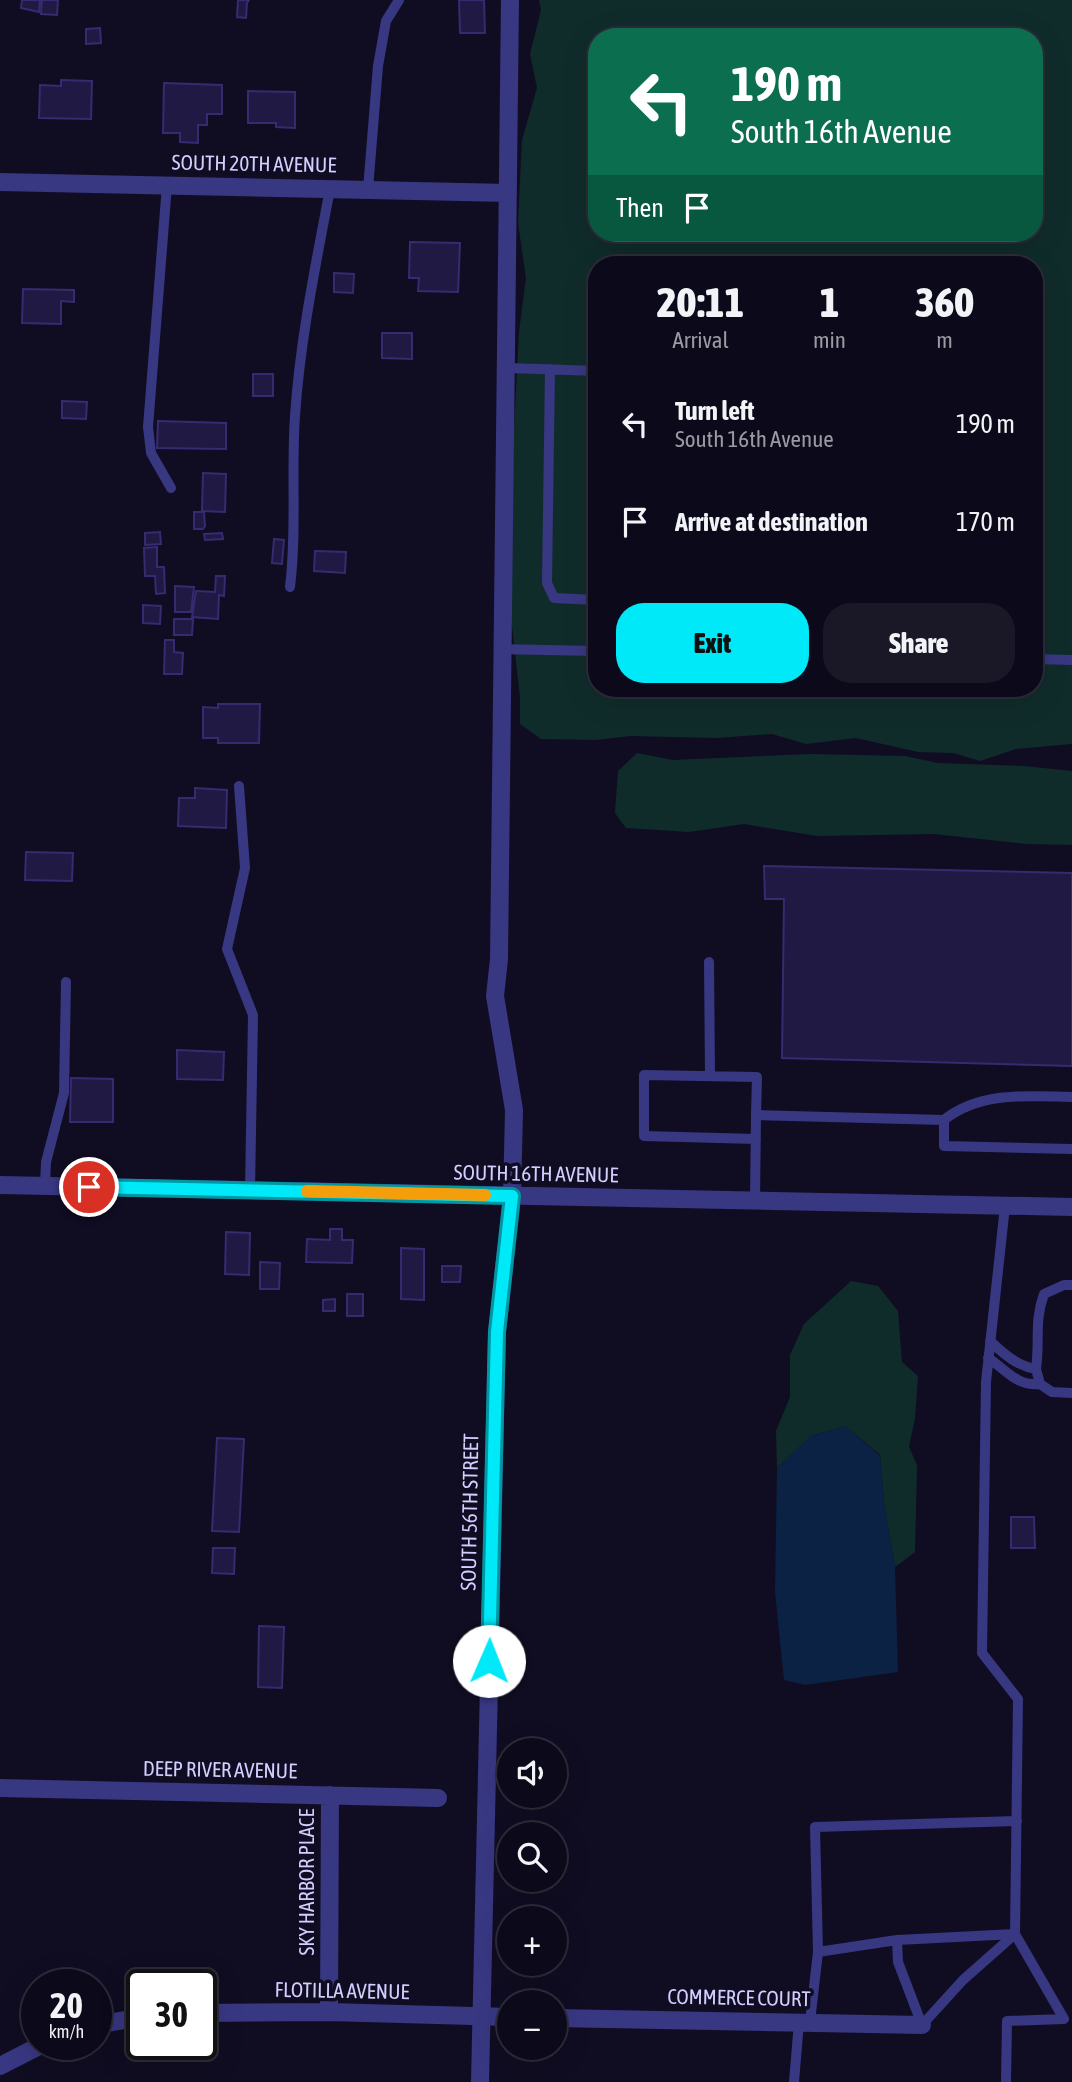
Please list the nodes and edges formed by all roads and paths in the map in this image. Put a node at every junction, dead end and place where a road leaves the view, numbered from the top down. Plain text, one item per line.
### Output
1 (400, 0) edge
2 (510, 0) edge
3 (0, 182) edge
4 (167, 185) junction
5 (330, 189) junction
6 (368, 189) junction
7 (508, 193) junction
8 (506, 368) junction
9 (550, 369) junction
10 (588, 371) edge
11 (171, 488) dead end
12 (290, 587) dead end
13 (588, 600) edge
14 (502, 649) junction
15 (588, 651) edge
16 (1043, 659) edge
17 (1072, 660) edge
18 (239, 786) dead end
19 (709, 962) dead end
20 (66, 982) dead end
21 (710, 1075) junction
22 (1072, 1097) edge
23 (756, 1115) junction
24 (944, 1120) junction
25 (756, 1139) junction
26 (1072, 1149) edge
27 (0, 1185) edge
28 (45, 1186) junction
29 (250, 1190) junction
30 (512, 1196) junction
31 (755, 1201) junction
32 (1005, 1206) junction
33 (1072, 1207) edge
34 (1072, 1285) edge
35 (990, 1341) junction
36 (988, 1358) junction
37 (1036, 1369) junction
38 (1040, 1384) junction
39 (1072, 1393) edge
40 (0, 1788) edge
41 (330, 1795) junction
42 (439, 1798) dead end
43 (1017, 1821) junction
44 (1015, 1934) junction
45 (897, 1940) junction
46 (818, 1952) junction
47 (217, 2012) edge
48 (329, 2012) junction
49 (481, 2016) junction
50 (497, 2017) edge
51 (567, 2018) edge
52 (804, 2022) junction
53 (922, 2025) junction
54 (21, 2055) edge
55 (0, 2066) edge
56 (480, 2082) edge
57 (794, 2082) edge
58 (1006, 2082) edge

1 - 6 lane
2 - 7 street, SOUTH 56TH STREET
3 - 4 street, SOUTH 20TH AVENUE
4 - 5 street, SOUTH 20TH AVENUE
4 - 11 lane
5 - 6 street, SOUTH 20TH AVENUE
5 - 12 lane
6 - 7 street, SOUTH 20TH AVENUE
7 - 8 street, SOUTH 56TH STREET
8 - 9 lane
8 - 14 street, SOUTH 56TH STREET
9 - 10 lane
9 - 13 lane
14 - 15 lane
14 - 30 street, SOUTH 56TH STREET
16 - 17 lane
18 - 29 lane
19 - 21 lane
20 - 28 lane
21 - 23 lane
21 - 25 lane
22 - 24 lane
23 - 24 lane
23 - 25 lane
24 - 26 lane
25 - 31 lane
27 - 28 street, SOUTH 16TH AVENUE
28 - 29 street, SOUTH 16TH AVENUE
29 - 30 street, SOUTH 16TH AVENUE
30 - 31 street, SOUTH 16TH AVENUE
30 - 49 street, SOUTH 56TH STREET
31 - 32 street, SOUTH 16TH AVENUE
32 - 33 street, SOUTH 16TH AVENUE
32 - 35 lane
34 - 37 lane
35 - 36 lane
35 - 37 lane
36 - 38 lane
36 - 43 lane
37 - 38 lane
38 - 39 lane
40 - 41 street, DEEP RIVER AVENUE
41 - 42 street, DEEP RIVER AVENUE
41 - 48 street, SKY HARBOR PLACE
43 - 44 lane
43 - 46 lane
44 - 45 lane
44 - 53 lane
44 - 58 lane
45 - 46 lane
45 - 53 lane
46 - 52 lane
47 - 48 street, FLOTILLA AVENUE
48 - 49 street, FLOTILLA AVENUE
49 - 50 street
49 - 56 street, SOUTH 56TH STREET
51 - 52 street, COMMERCE COURT
52 - 53 street, COMMERCE COURT
52 - 57 lane
54 - 55 street

